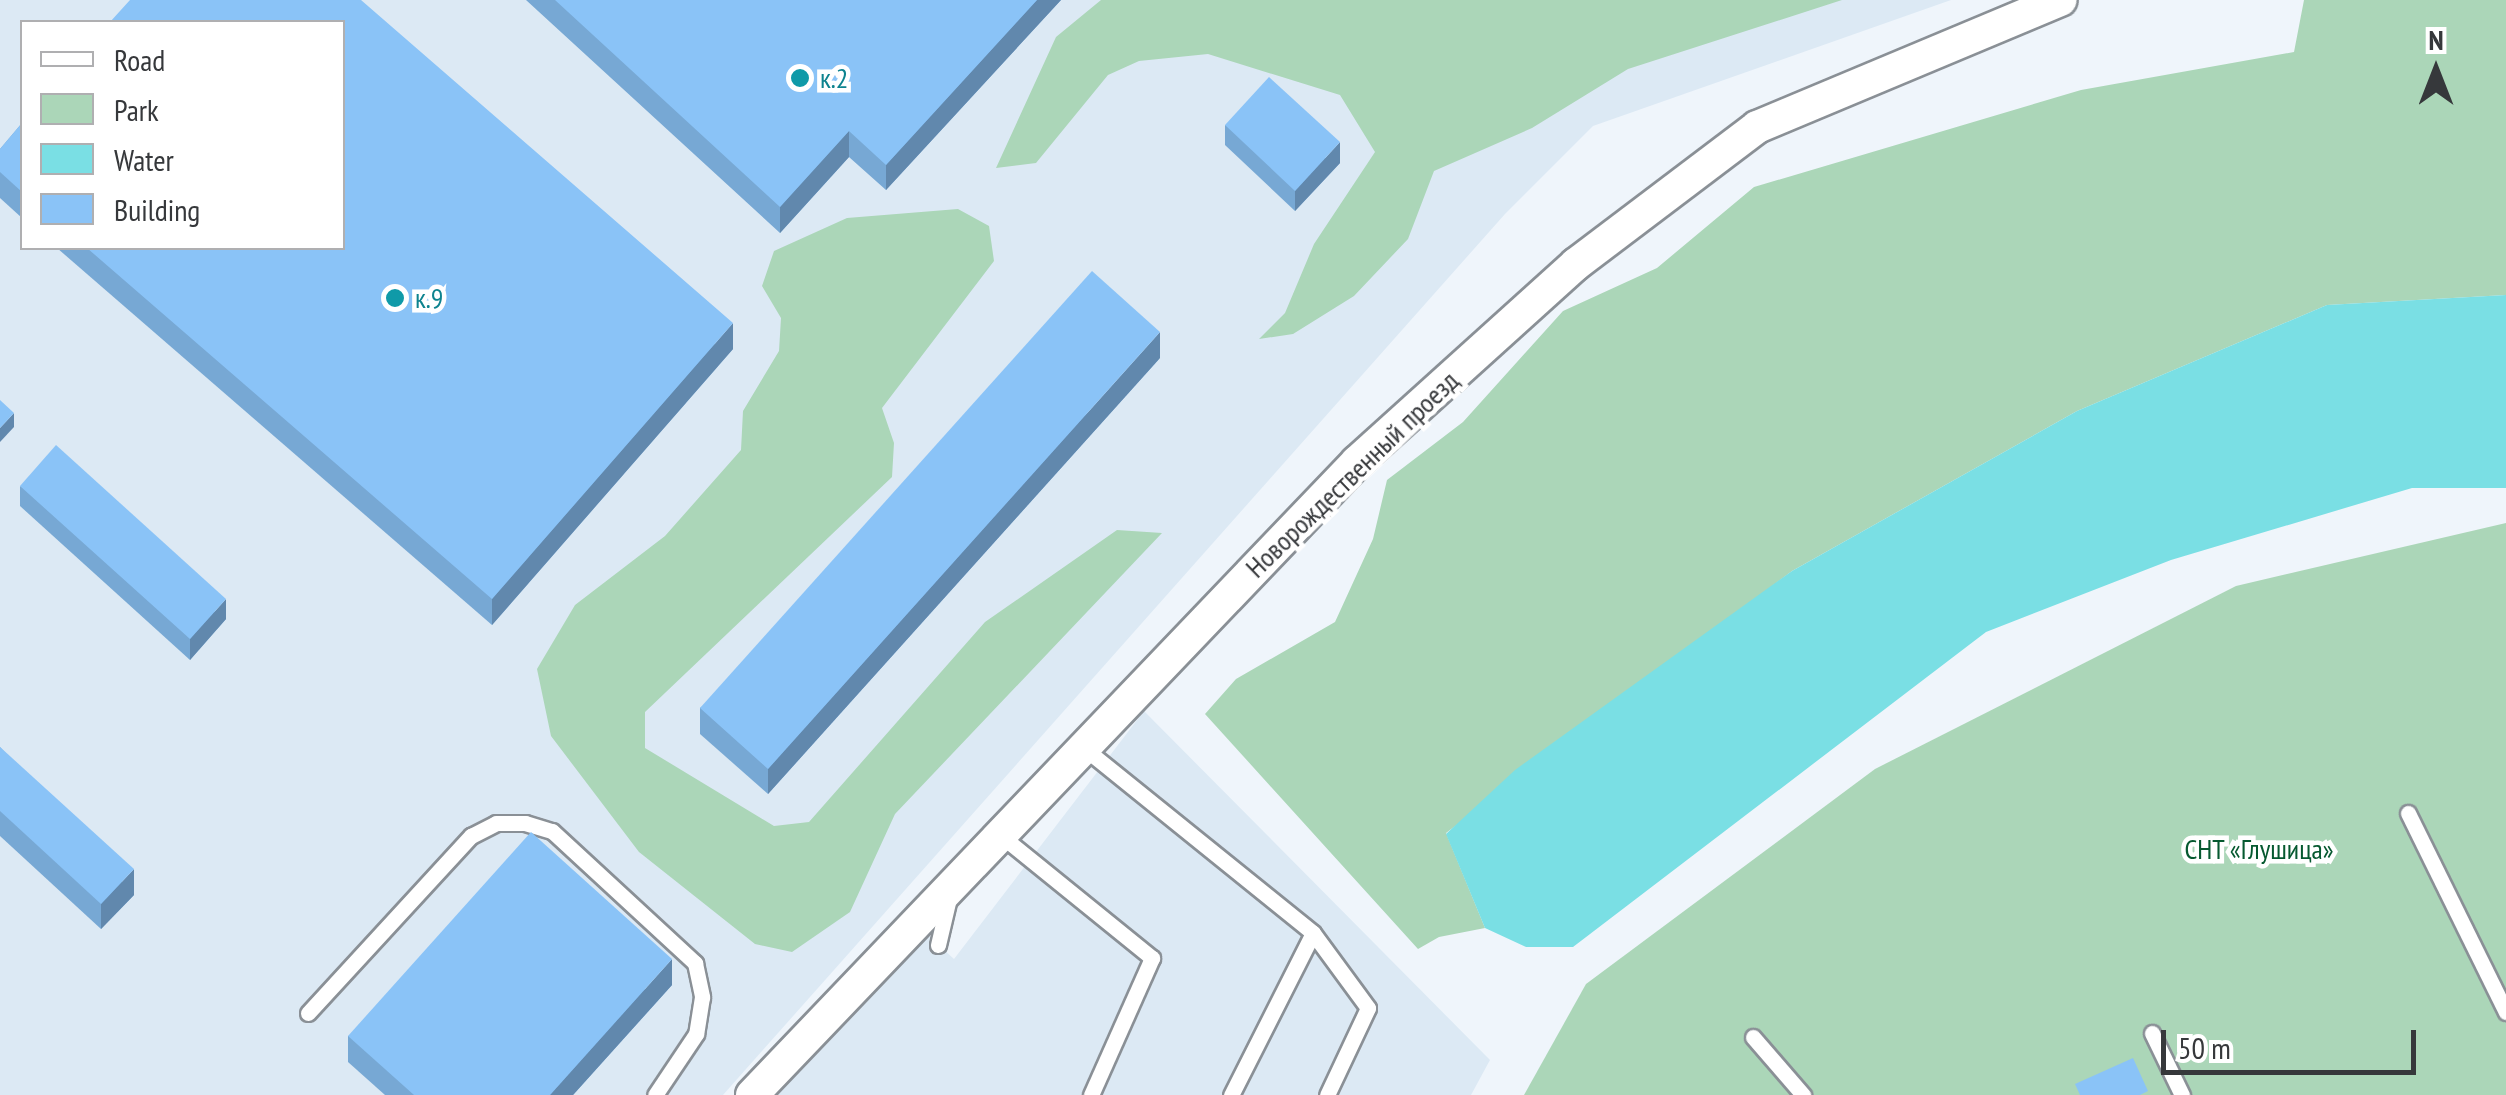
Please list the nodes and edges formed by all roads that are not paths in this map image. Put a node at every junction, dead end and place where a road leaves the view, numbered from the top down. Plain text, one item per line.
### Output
1 (2061, 0) edge
2 (1081, 745) junction
3 (2408, 813) dead end
4 (997, 832) junction
5 (954, 879) junction
6 (1313, 933) junction
7 (938, 945) dead end
8 (2506, 1012) edge
9 (308, 1013) dead end
10 (2152, 1033) dead end
11 (1753, 1037) dead end
12 (655, 1095) edge
13 (752, 1095) edge
14 (1091, 1095) edge
15 (1232, 1095) edge
16 (1328, 1095) edge
17 (1803, 1095) edge
18 (2182, 1095) edge

1 - 2 street, Новорождественный проезд
2 - 4 street, Новорождественный проезд
2 - 6 lane
3 - 8 lane
4 - 5 street, Новорождественный проезд
4 - 14 lane
5 - 7 lane
5 - 13 street, Новорождественный проезд
6 - 15 lane
6 - 16 lane
9 - 12 lane
10 - 18 lane
11 - 17 lane

